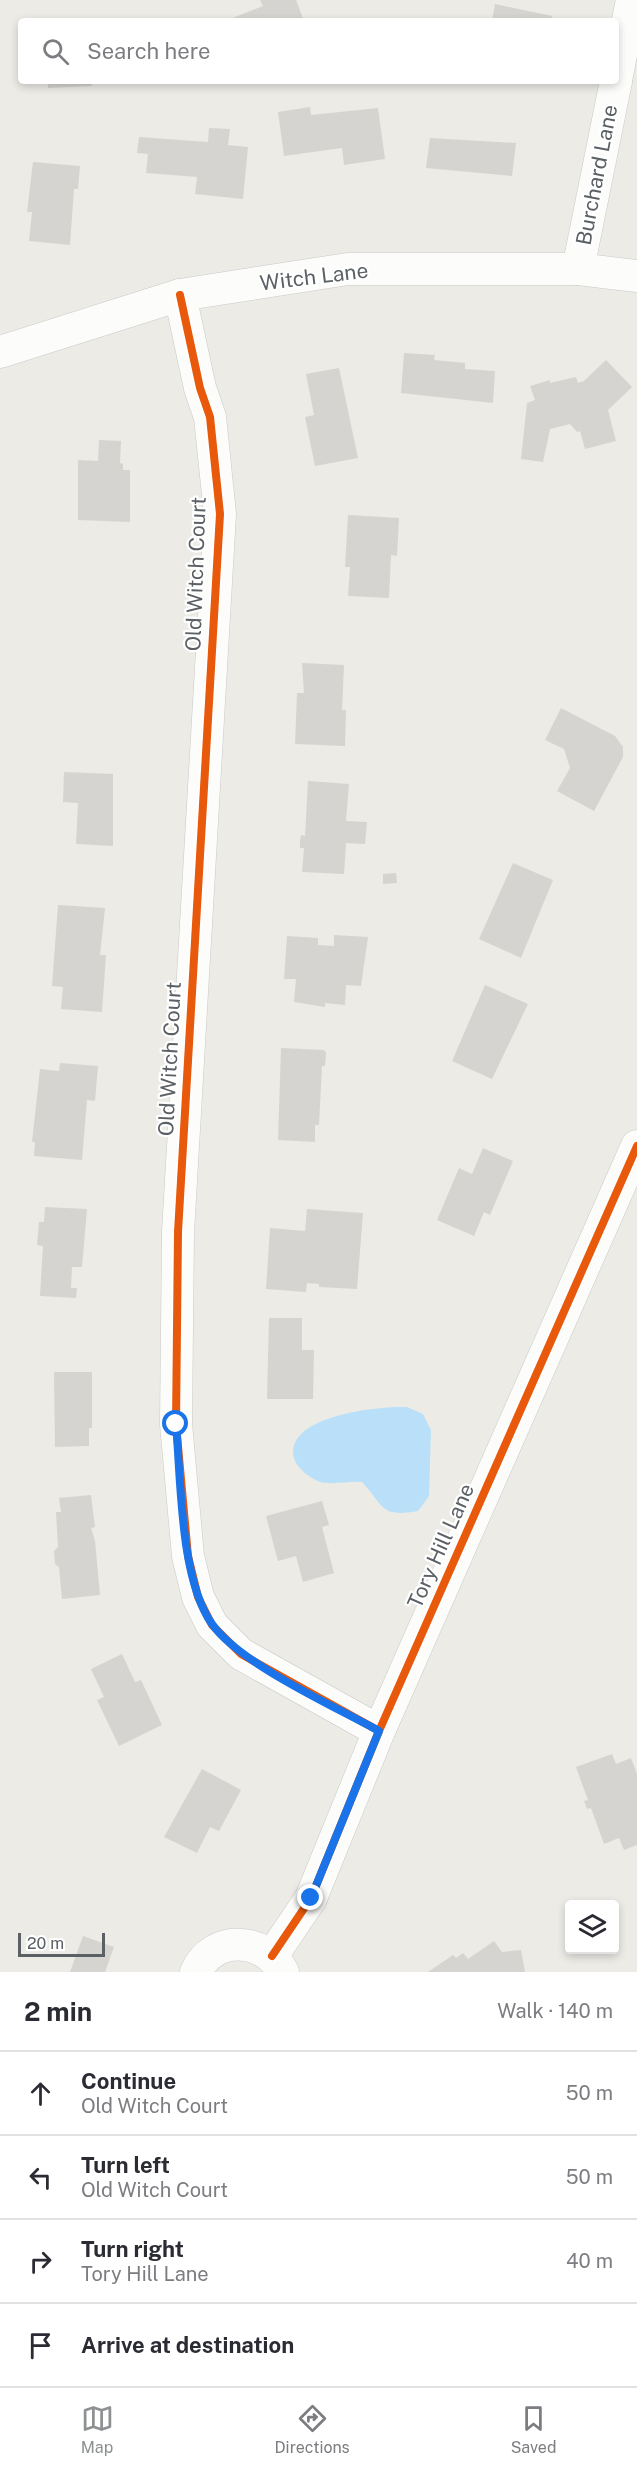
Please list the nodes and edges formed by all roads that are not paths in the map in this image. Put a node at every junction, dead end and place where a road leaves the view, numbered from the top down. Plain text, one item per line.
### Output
1 (632, 0) edge
2 (619, 65) edge
3 (615, 84) edge
4 (578, 269) junction
5 (637, 276) edge
6 (180, 295) junction
7 (0, 352) edge
8 (637, 1146) edge
9 (379, 1731) junction
10 (277, 1964) edge
11 (196, 1972) edge

1 - 2 street, Burchard Lane
3 - 4 street, Burchard Lane
4 - 5 street, Witch Lane
4 - 6 street, Witch Lane
6 - 7 street, Witch Lane
6 - 9 street, Old Witch Court
8 - 9 street, Tory Hill Lane
9 - 10 street, Tory Hill Lane
10 - 11 street, Tory Hill Lane

